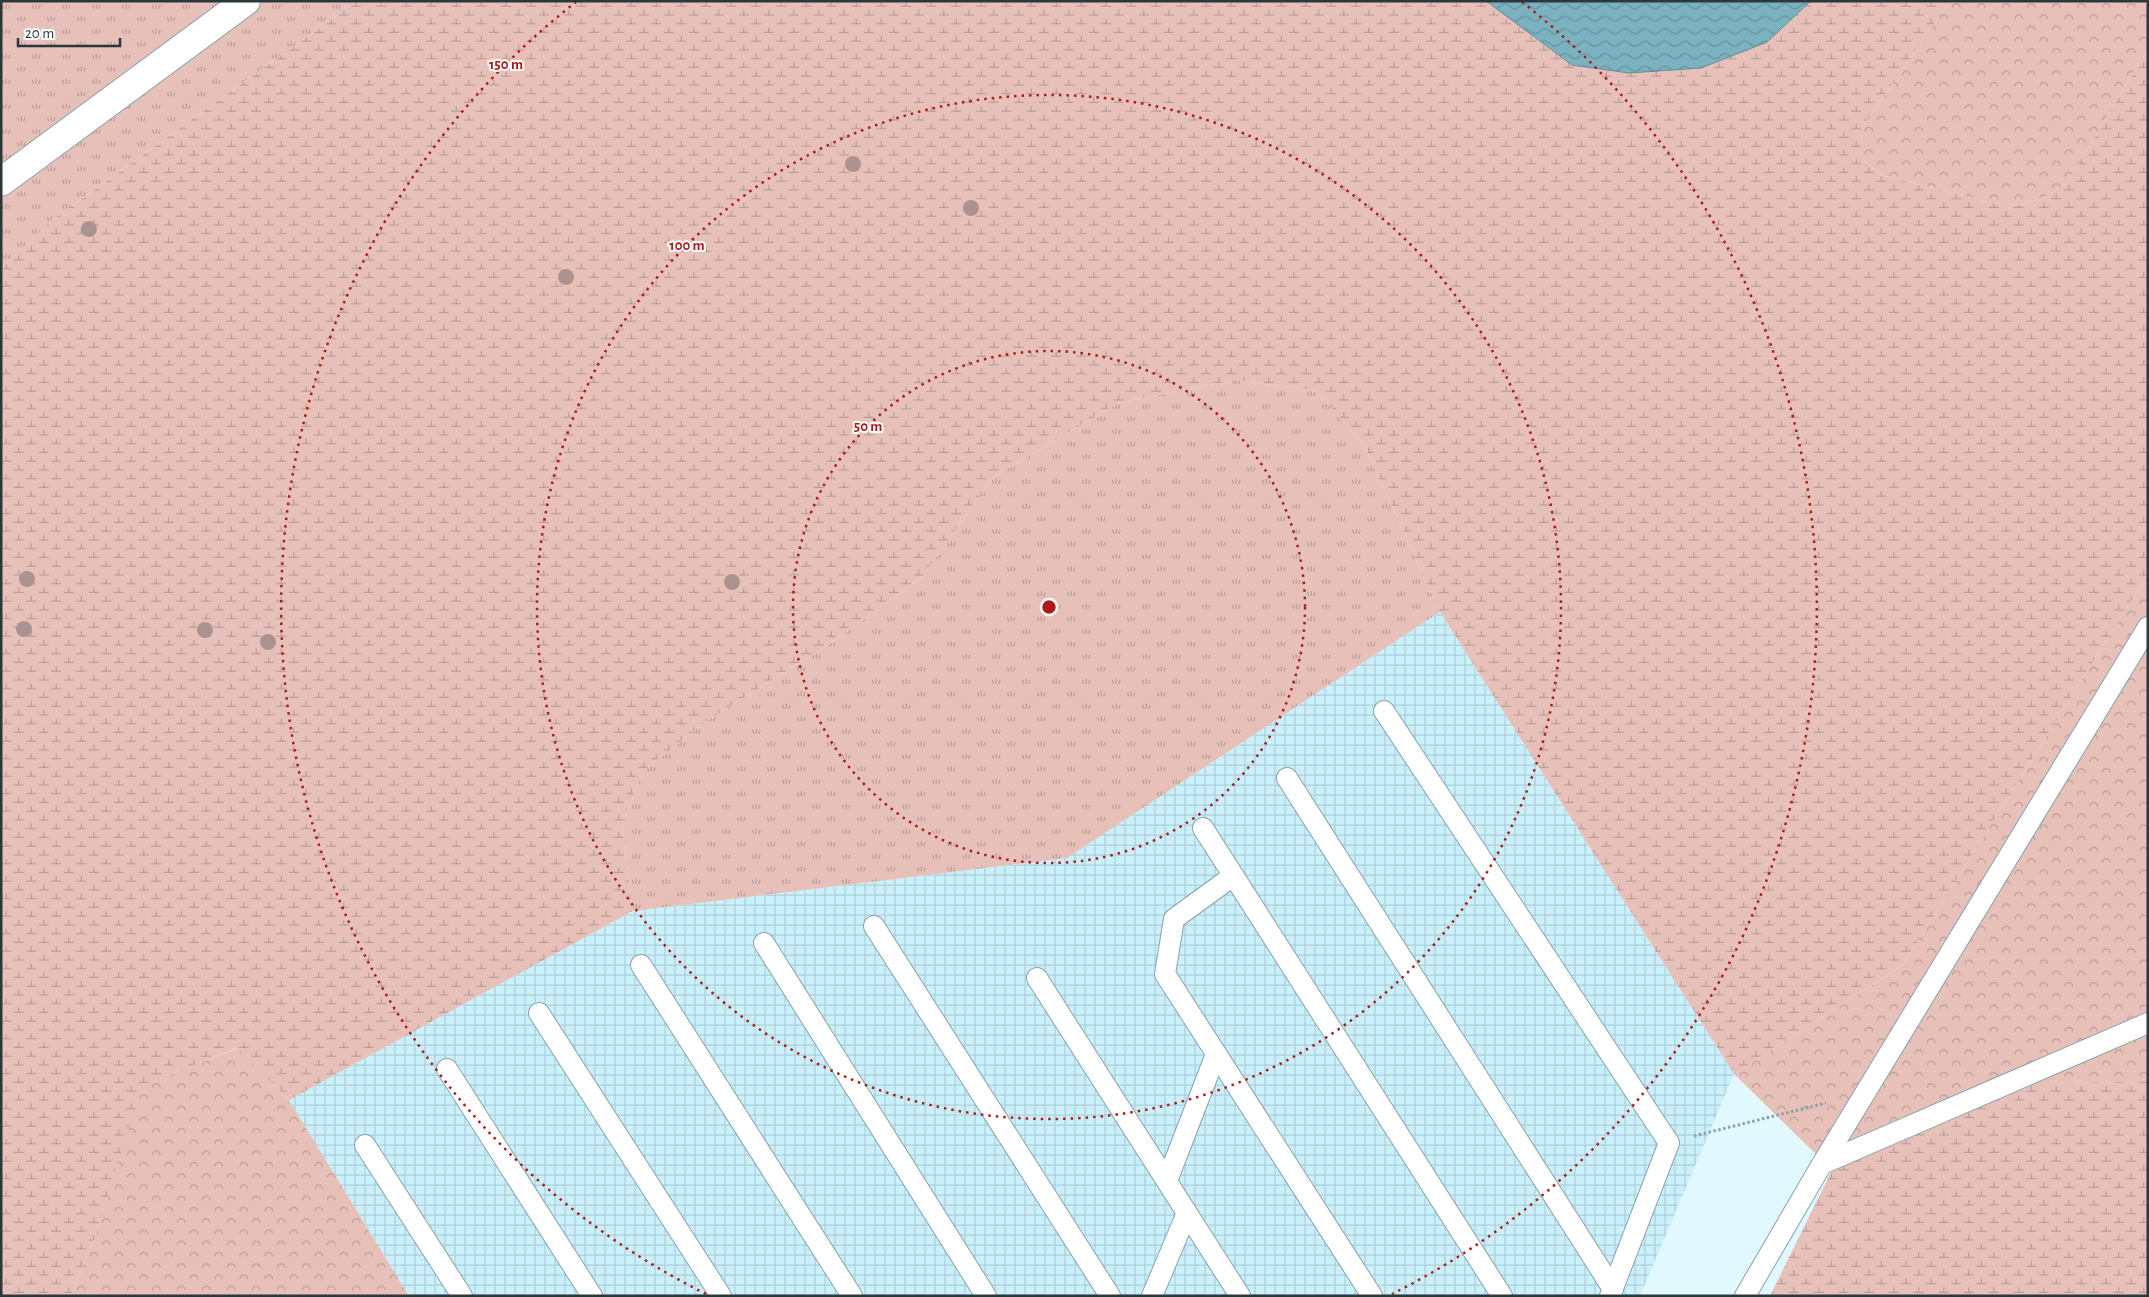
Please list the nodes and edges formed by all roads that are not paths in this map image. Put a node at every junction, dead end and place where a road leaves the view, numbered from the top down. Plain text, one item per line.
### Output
1 (246, 1) edge
2 (1, 182) edge
3 (2148, 627) edge
4 (1384, 710) dead end
5 (1287, 778) dead end
6 (1203, 828) dead end
7 (1233, 876) junction
8 (874, 926) dead end
9 (764, 943) dead end
10 (641, 965) dead end
11 (1037, 978) dead end
12 (540, 1013) dead end
13 (2148, 1023) edge
14 (1216, 1054) junction
15 (447, 1069) dead end
16 (365, 1146) dead end
17 (1822, 1164) junction
18 (1166, 1181) junction
19 (1187, 1213) junction
20 (1611, 1292) edge
21 (462, 1296) edge
22 (592, 1296) edge
23 (721, 1296) edge
24 (852, 1296) edge
25 (986, 1296) edge
26 (1110, 1296) edge
27 (1152, 1296) edge
28 (1240, 1296) edge
29 (1372, 1296) edge
30 (1502, 1296) edge
31 (1745, 1296) edge

1 - 2 street
3 - 17 lane
4 - 20 lane
5 - 20 lane
6 - 7 lane
7 - 14 lane
7 - 30 lane
8 - 26 lane
9 - 25 lane
10 - 24 lane
11 - 18 lane
12 - 23 lane
13 - 17 lane
14 - 18 lane
14 - 29 lane
15 - 22 lane
16 - 21 lane
17 - 31 lane
18 - 19 lane
19 - 27 lane
19 - 28 lane

